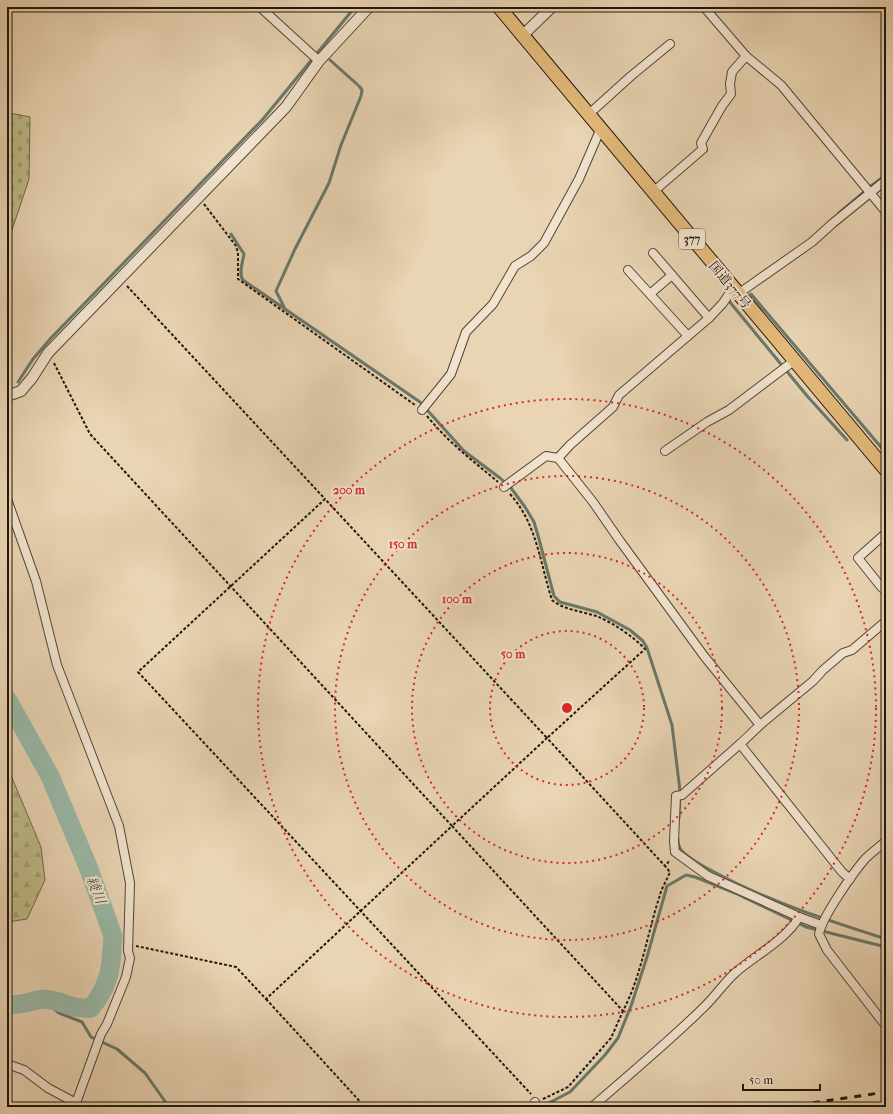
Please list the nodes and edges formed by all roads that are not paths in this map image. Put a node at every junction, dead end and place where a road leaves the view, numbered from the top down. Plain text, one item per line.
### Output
1 (260, 7) edge
2 (369, 7) edge
3 (499, 7) edge
4 (552, 7) edge
5 (704, 7) edge
6 (523, 35) junction
7 (670, 44) dead end
8 (746, 56) junction
9 (316, 58) junction
10 (589, 114) junction
11 (601, 128) junction
12 (886, 180) edge
13 (653, 192) junction
14 (870, 192) junction
15 (886, 212) edge
16 (653, 253) dead end
17 (628, 270) dead end
18 (672, 274) junction
19 (735, 291) junction
20 (650, 294) junction
21 (709, 318) junction
22 (688, 336) junction
23 (788, 365) junction
24 (7, 396) edge
25 (423, 408) road end
26 (665, 451) dead end
27 (558, 458) junction
28 (886, 470) edge
29 (506, 485) road end
30 (7, 499) edge
31 (886, 533) edge
32 (886, 584) edge
33 (886, 621) edge
34 (760, 725) junction
35 (740, 744) junction
36 (886, 841) edge
37 (850, 879) junction
38 (796, 922) junction
39 (822, 925) junction
40 (886, 1026) edge
41 (7, 1064) edge
42 (76, 1105) edge
43 (592, 1107) edge

1 - 9 street
2 - 9 street
3 - 6 highway, 国道377号 / 377
4 - 6 street
5 - 8 street
6 - 10 highway, 国道377号 / 377
7 - 10 street
8 - 13 street
8 - 14 street
9 - 24 street
10 - 11 highway, 国道377号 / 377
11 - 13 highway, 国道377号 / 377
11 - 25 street
12 - 14 street
13 - 19 highway, 国道377号 / 377
14 - 15 street
14 - 19 street
16 - 18 street
17 - 20 street
18 - 20 street
18 - 21 street
19 - 21 street
19 - 23 highway, 国道377号 / 377
20 - 22 street
21 - 22 street
22 - 27 street
23 - 26 street
23 - 28 highway, 国道377号 / 377
27 - 29 street
27 - 34 street
30 - 42 street
31 - 32 street
33 - 34 street
34 - 35 street
35 - 37 street
35 - 38 street
36 - 37 street
37 - 39 street
38 - 39 street
38 - 43 street
39 - 40 street
41 - 42 street

